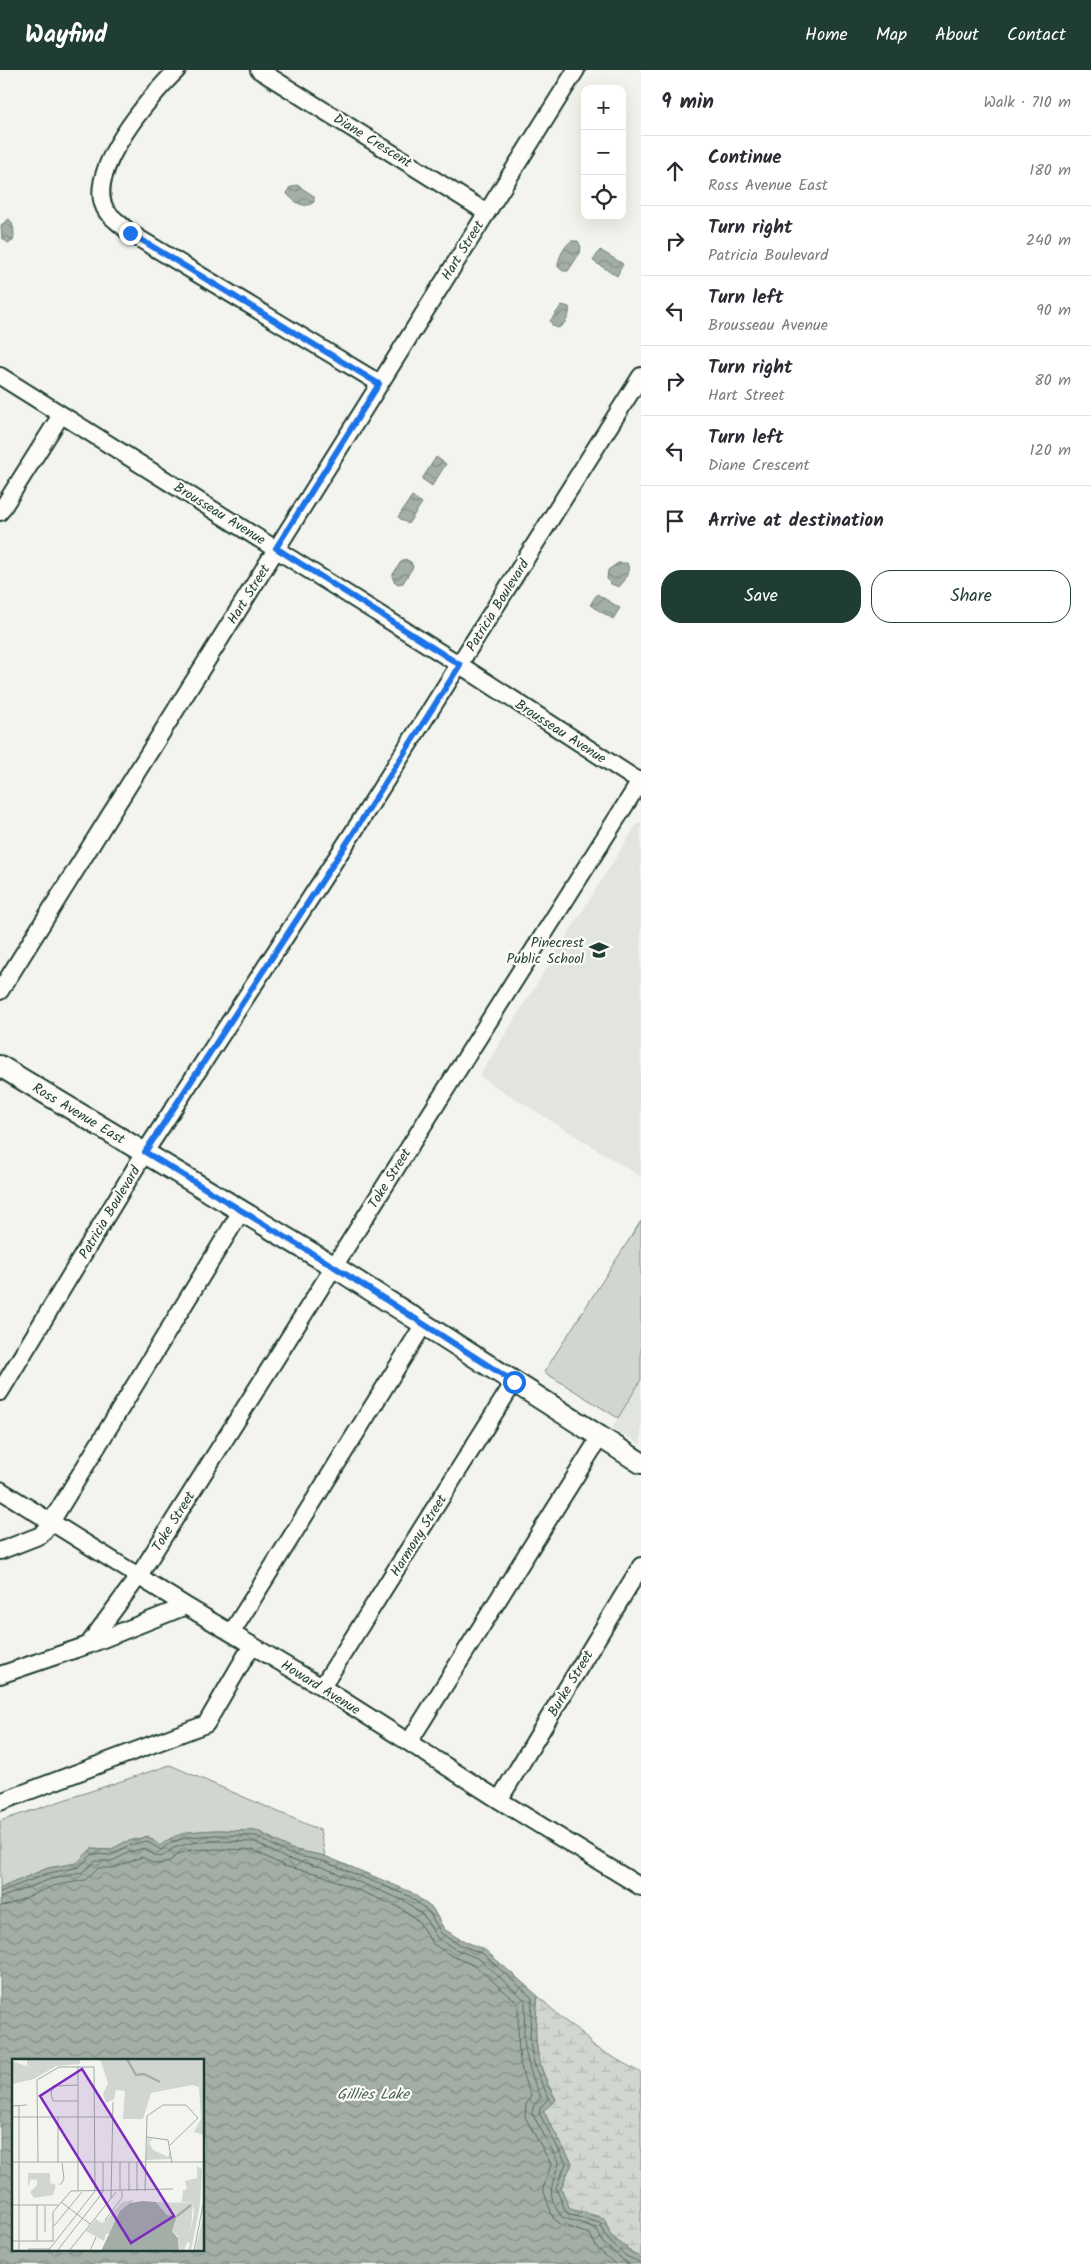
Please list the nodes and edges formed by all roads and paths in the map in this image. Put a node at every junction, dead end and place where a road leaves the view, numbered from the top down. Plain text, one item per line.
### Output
1 (177, 70) edge
2 (259, 70) edge
3 (576, 70) edge
4 (486, 212) junction
5 (0, 376) edge
6 (641, 376) edge
7 (379, 384) junction
8 (61, 415) junction
9 (0, 512) edge
10 (276, 548) junction
11 (460, 665) junction
12 (640, 781) edge
13 (0, 991) edge
14 (0, 1066) edge
15 (145, 1152) junction
16 (242, 1210) junction
17 (333, 1266) junction
18 (424, 1324) junction
19 (514, 1382) junction
20 (0, 1392) edge
21 (600, 1437) junction
22 (641, 1463) edge
23 (0, 1490) edge
24 (51, 1522) junction
25 (0, 1551) edge
26 (641, 1566) edge
27 (138, 1577) junction
28 (186, 1606) junction
29 (232, 1632) junction
30 (88, 1645) junction
31 (252, 1645) junction
32 (0, 1675) edge
33 (322, 1687) junction
34 (409, 1742) junction
35 (499, 1800) junction
36 (0, 1802) edge
37 (641, 1887) edge

1 - 7 street
2 - 4 street, Diane Crescent
3 - 4 street, Hart Street
4 - 7 street, Hart Street
5 - 8 street, Brousseau Avenue
6 - 11 street, Patricia Boulevard
7 - 10 street, Hart Street
8 - 9 street
8 - 10 street, Brousseau Avenue
10 - 11 street, Brousseau Avenue
10 - 13 street, Hart Street
11 - 12 street, Brousseau Avenue
11 - 15 street, Patricia Boulevard
12 - 17 street, Toke Street
14 - 15 main road, Ross Avenue East
15 - 16 main road, Ross Avenue East
15 - 20 street, Patricia Boulevard
16 - 17 main road, Ross Avenue East
16 - 24 street
17 - 18 main road, Ross Avenue East
17 - 27 street, Toke Street
18 - 19 main road, Ross Avenue East
18 - 29 street
19 - 21 main road, Ross Avenue East
19 - 33 street, Harmony Street
21 - 22 main road, Ross Avenue East
21 - 34 street
23 - 24 street, Howard Avenue
24 - 25 street
24 - 27 street, Howard Avenue
26 - 35 street, Burke Street
27 - 28 street, Howard Avenue
27 - 30 street, Toke Street
28 - 29 street, Howard Avenue
28 - 30 street
29 - 31 street, Howard Avenue
30 - 32 street
31 - 33 street, Howard Avenue
31 - 36 street
33 - 34 street, Howard Avenue
34 - 35 street, Howard Avenue
35 - 37 street, Howard Avenue

